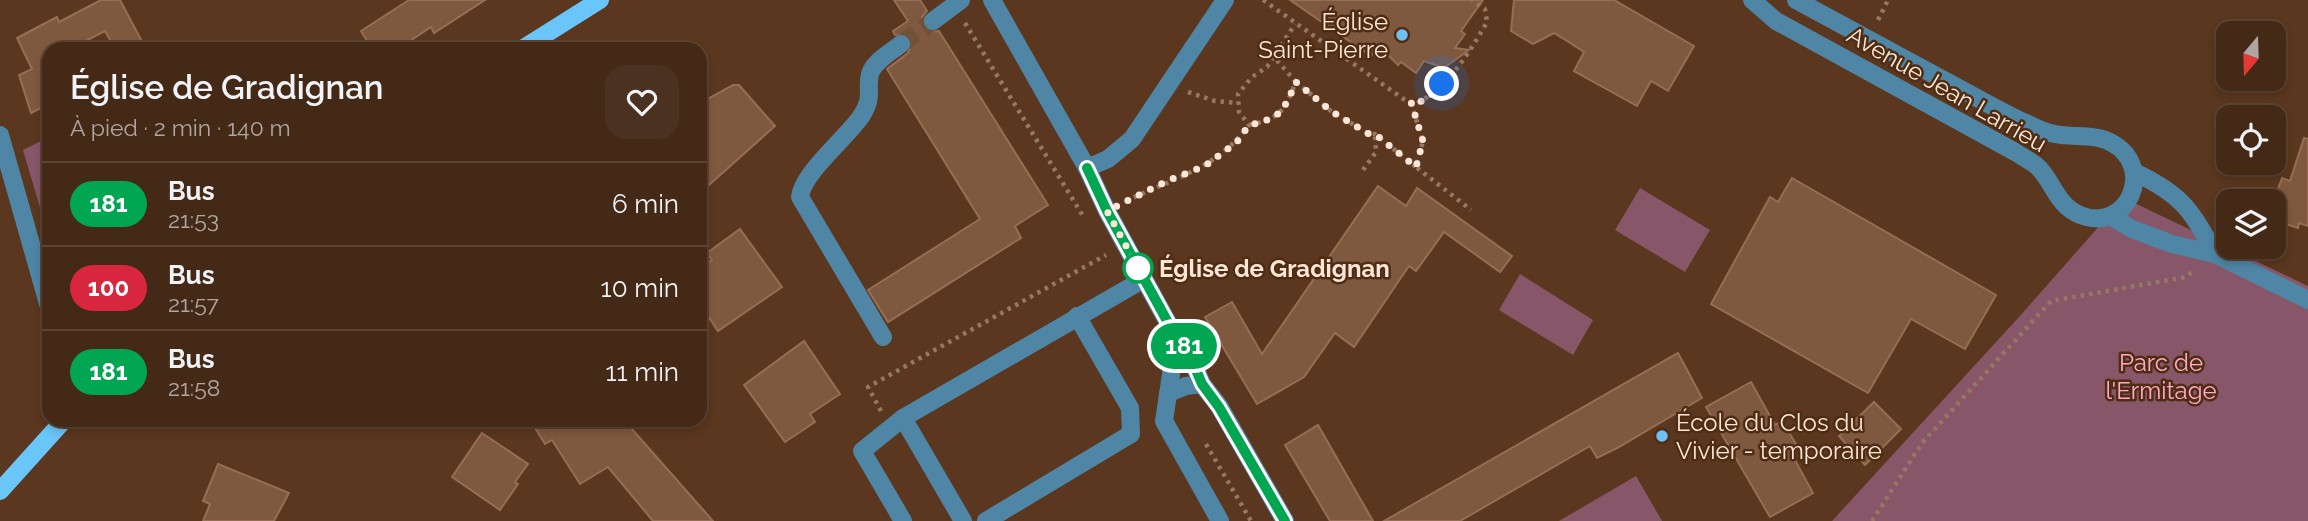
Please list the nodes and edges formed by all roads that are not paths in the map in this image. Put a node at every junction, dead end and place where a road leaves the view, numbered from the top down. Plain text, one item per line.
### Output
1 (600, 0) edge
2 (992, 0) edge
3 (1225, 0) edge
4 (1752, 0) edge
5 (1796, 0) edge
6 (958, 3) edge
7 (933, 21) tunnel mouth
8 (533, 42) edge
9 (901, 44) tunnel mouth
10 (0, 135) edge
11 (1087, 168) junction
12 (2134, 172) junction
13 (2110, 216) junction
14 (2216, 254) joint
15 (2226, 259) edge
16 (1144, 279) junction
17 (42, 282) edge
18 (2308, 300) edge
19 (1077, 316) junction
20 (1171, 328) junction
21 (883, 337) dead end
22 (1202, 384) junction
23 (1168, 393) junction
24 (903, 418) junction
25 (58, 427) edge
26 (0, 491) edge
27 (903, 521) edge
28 (962, 521) edge
29 (986, 521) edge
30 (1220, 521) edge
31 (1285, 521) edge

1 - 8 main road
2 - 11 street
3 - 11 street
4 - 13 street, Avenue Jean Larrieu
5 - 12 street, Avenue Jean Larrieu
6 - 7 street
9 - 21 street
10 - 17 street
11 - 16 street
12 - 13 street
12 - 14 street, Avenue Jean Larrieu
13 - 14 street, Avenue Jean Larrieu
15 - 18 street, Avenue Jean Larrieu
16 - 19 street
16 - 20 street
19 - 24 street
19 - 29 street
20 - 22 street
20 - 23 street
22 - 23 street
22 - 31 street
23 - 30 street
24 - 27 street
24 - 28 street
25 - 26 main road

